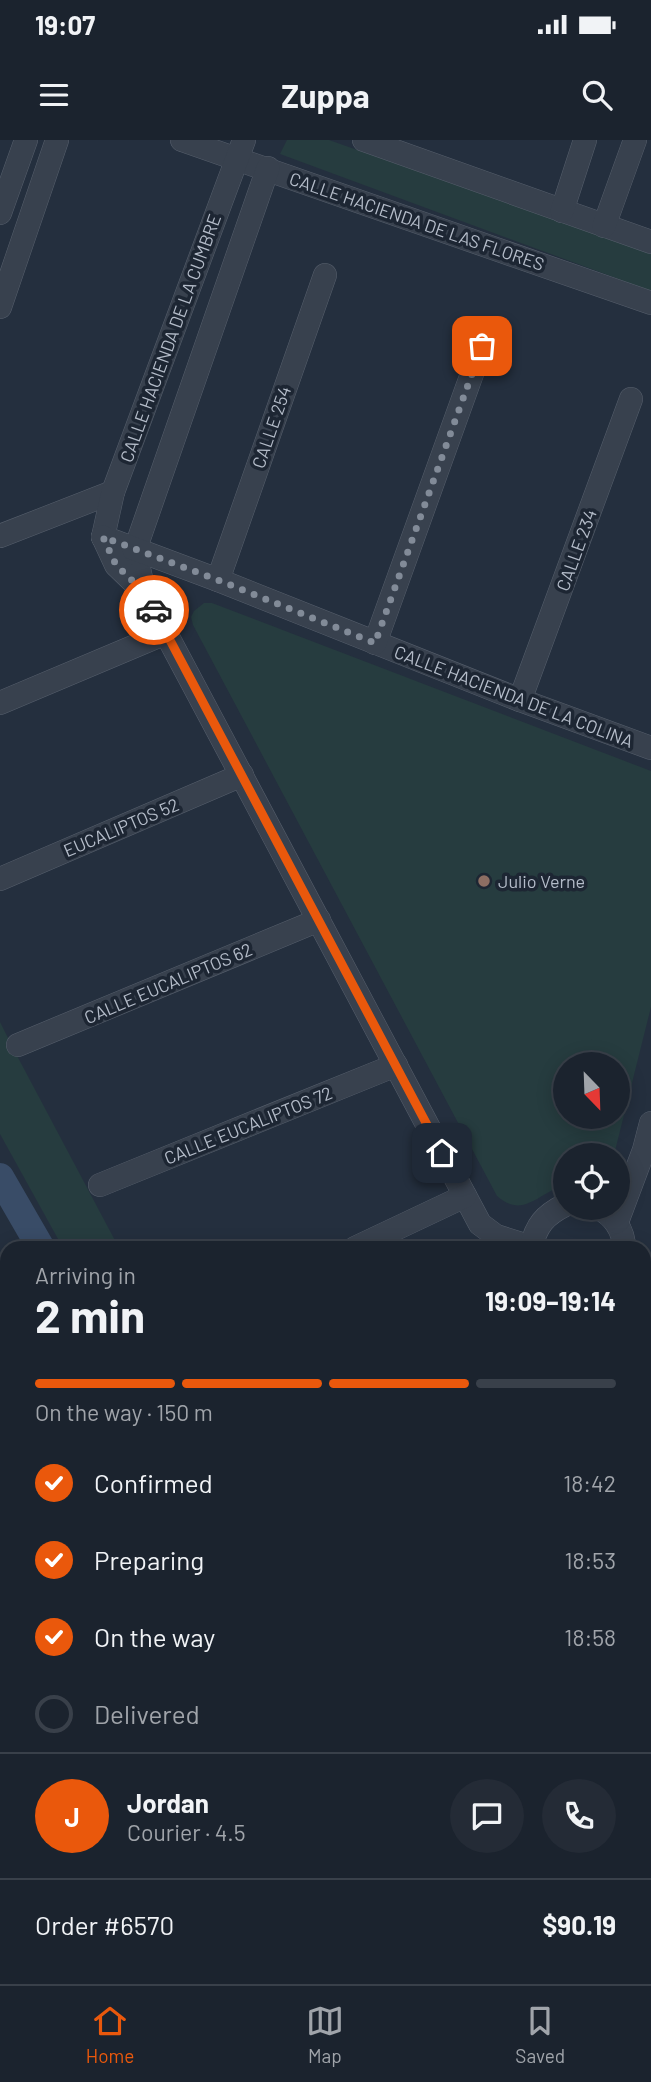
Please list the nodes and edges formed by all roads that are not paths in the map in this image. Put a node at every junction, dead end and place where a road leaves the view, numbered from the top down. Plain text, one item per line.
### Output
1 (26, 140) edge
2 (57, 140) edge
3 (182, 140) edge
4 (364, 140) edge
5 (585, 140) edge
6 (635, 140) edge
7 (240, 150) edge
8 (268, 168) junction
9 (562, 211) junction
10 (0, 213) edge
11 (604, 226) junction
12 (651, 242) edge
13 (7, 262) edge
14 (325, 275) dead end
15 (651, 303) edge
16 (0, 307) edge
17 (482, 346) dead end
18 (631, 399) dead end
19 (113, 492) junction
20 (0, 536) edge
21 (103, 537) junction
22 (135, 550) junction
23 (218, 580) junction
24 (144, 592) junction
25 (166, 632) junction
26 (375, 643) junction
27 (520, 700) junction
28 (0, 703) edge
29 (651, 748) edge
30 (242, 775) junction
31 (0, 879) edge
32 (318, 920) junction
33 (18, 1045) dead end
34 (396, 1065) junction
35 (651, 1123) edge
36 (648, 1151) edge
37 (100, 1185) dead end
38 (465, 1196) junction
39 (553, 1211) edge
40 (614, 1220) edge
41 (617, 1222) junction
42 (370, 1241) edge
43 (512, 1241) edge
44 (533, 1241) edge
45 (624, 1241) edge

1 - 10 street
2 - 13 street
3 - 7 street, CALLE HACIENDA DE LAS FLORES
4 - 9 street
5 - 9 street
6 - 11 street
7 - 8 street, CALLE HACIENDA DE LAS FLORES
7 - 19 street, CALLE HACIENDA DE LA CUMBRE
8 - 15 street, CALLE HACIENDA DE LAS FLORES
8 - 22 street, CALLE HACIENDA DE LA CUMBRE
9 - 11 street
11 - 12 street
13 - 16 street
14 - 23 street, CALLE 254
17 - 26 street
18 - 27 street, CALLE 234
19 - 20 street
19 - 21 street, CALLE HACIENDA DE LA CUMBRE
21 - 22 street, CALLE HACIENDA DE LA COLINA
21 - 24 street
22 - 23 street, CALLE HACIENDA DE LA COLINA
22 - 24 street
23 - 26 street, CALLE HACIENDA DE LA COLINA
24 - 25 street
25 - 28 street
25 - 30 street
26 - 27 street, CALLE HACIENDA DE LA COLINA
27 - 29 street, CALLE HACIENDA DE LA COLINA
30 - 31 street, EUCALIPTOS 52
30 - 32 street
32 - 33 street, CALLE EUCALIPTOS 62
32 - 34 street
34 - 37 street, CALLE EUCALIPTOS 72
34 - 38 street
35 - 36 street
36 - 41 street
38 - 42 street
38 - 43 street
39 - 44 street
40 - 41 street
41 - 45 street

